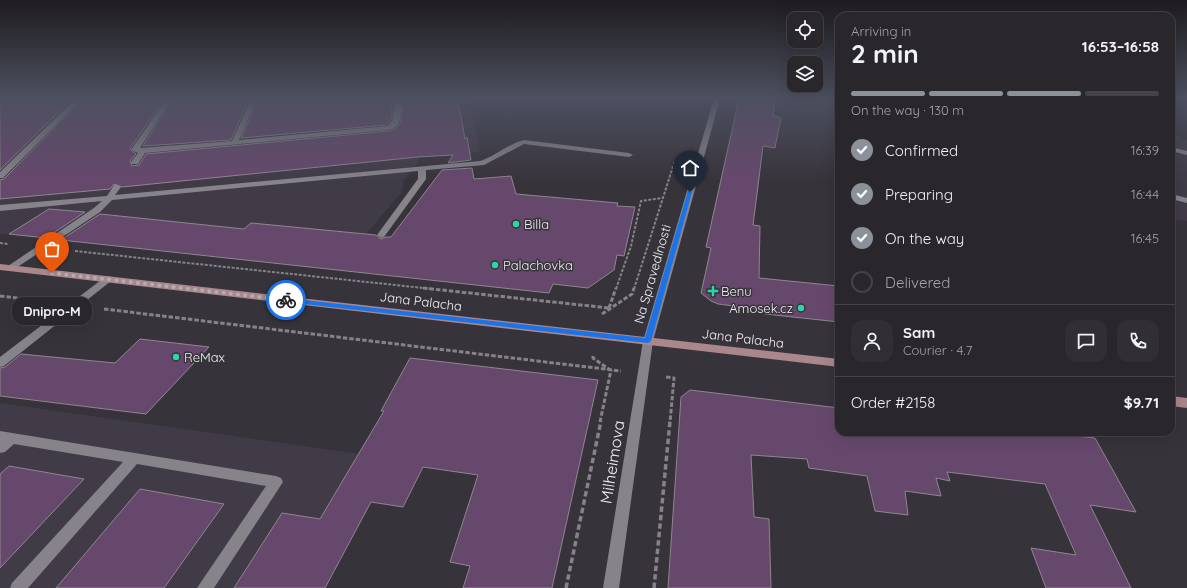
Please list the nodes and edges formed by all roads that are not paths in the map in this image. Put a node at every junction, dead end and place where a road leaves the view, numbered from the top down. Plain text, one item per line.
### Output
1 (50, 126) edge
2 (150, 126) edge
3 (242, 126) edge
4 (394, 126) edge
5 (709, 126) edge
6 (234, 143) junction
7 (1175, 150) edge
8 (143, 151) junction
9 (1187, 153) edge
10 (629, 155) dead end
11 (135, 162) dead end
12 (422, 169) junction
13 (0, 176) edge
14 (117, 188) dead end
15 (1175, 197) edge
16 (108, 199) junction
17 (1187, 200) edge
18 (0, 208) edge
19 (381, 235) dead end
20 (5, 267) edge
21 (108, 279) junction
22 (648, 341) junction
23 (0, 363) edge
24 (835, 363) edge
25 (1175, 402) edge
26 (1187, 403) edge
27 (6, 437) edge
28 (0, 448) edge
29 (135, 458) junction
30 (18, 588) edge
31 (205, 588) edge
32 (611, 588) edge

1 - 13 street
2 - 8 street
3 - 6 street
4 - 6 street
5 - 22 street, Na Spravedlnosti
6 - 8 street
7 - 9 street
8 - 11 street
10 - 12 street
12 - 16 street
12 - 19 street
14 - 16 street
15 - 17 street
16 - 18 street
16 - 20 street
20 - 21 main road, Jana Palacha
21 - 22 main road, Jana Palacha
21 - 23 street
22 - 24 main road, Jana Palacha
22 - 32 street, Milheimova
25 - 26 main road
27 - 28 street
27 - 29 street
29 - 30 street
29 - 31 street

